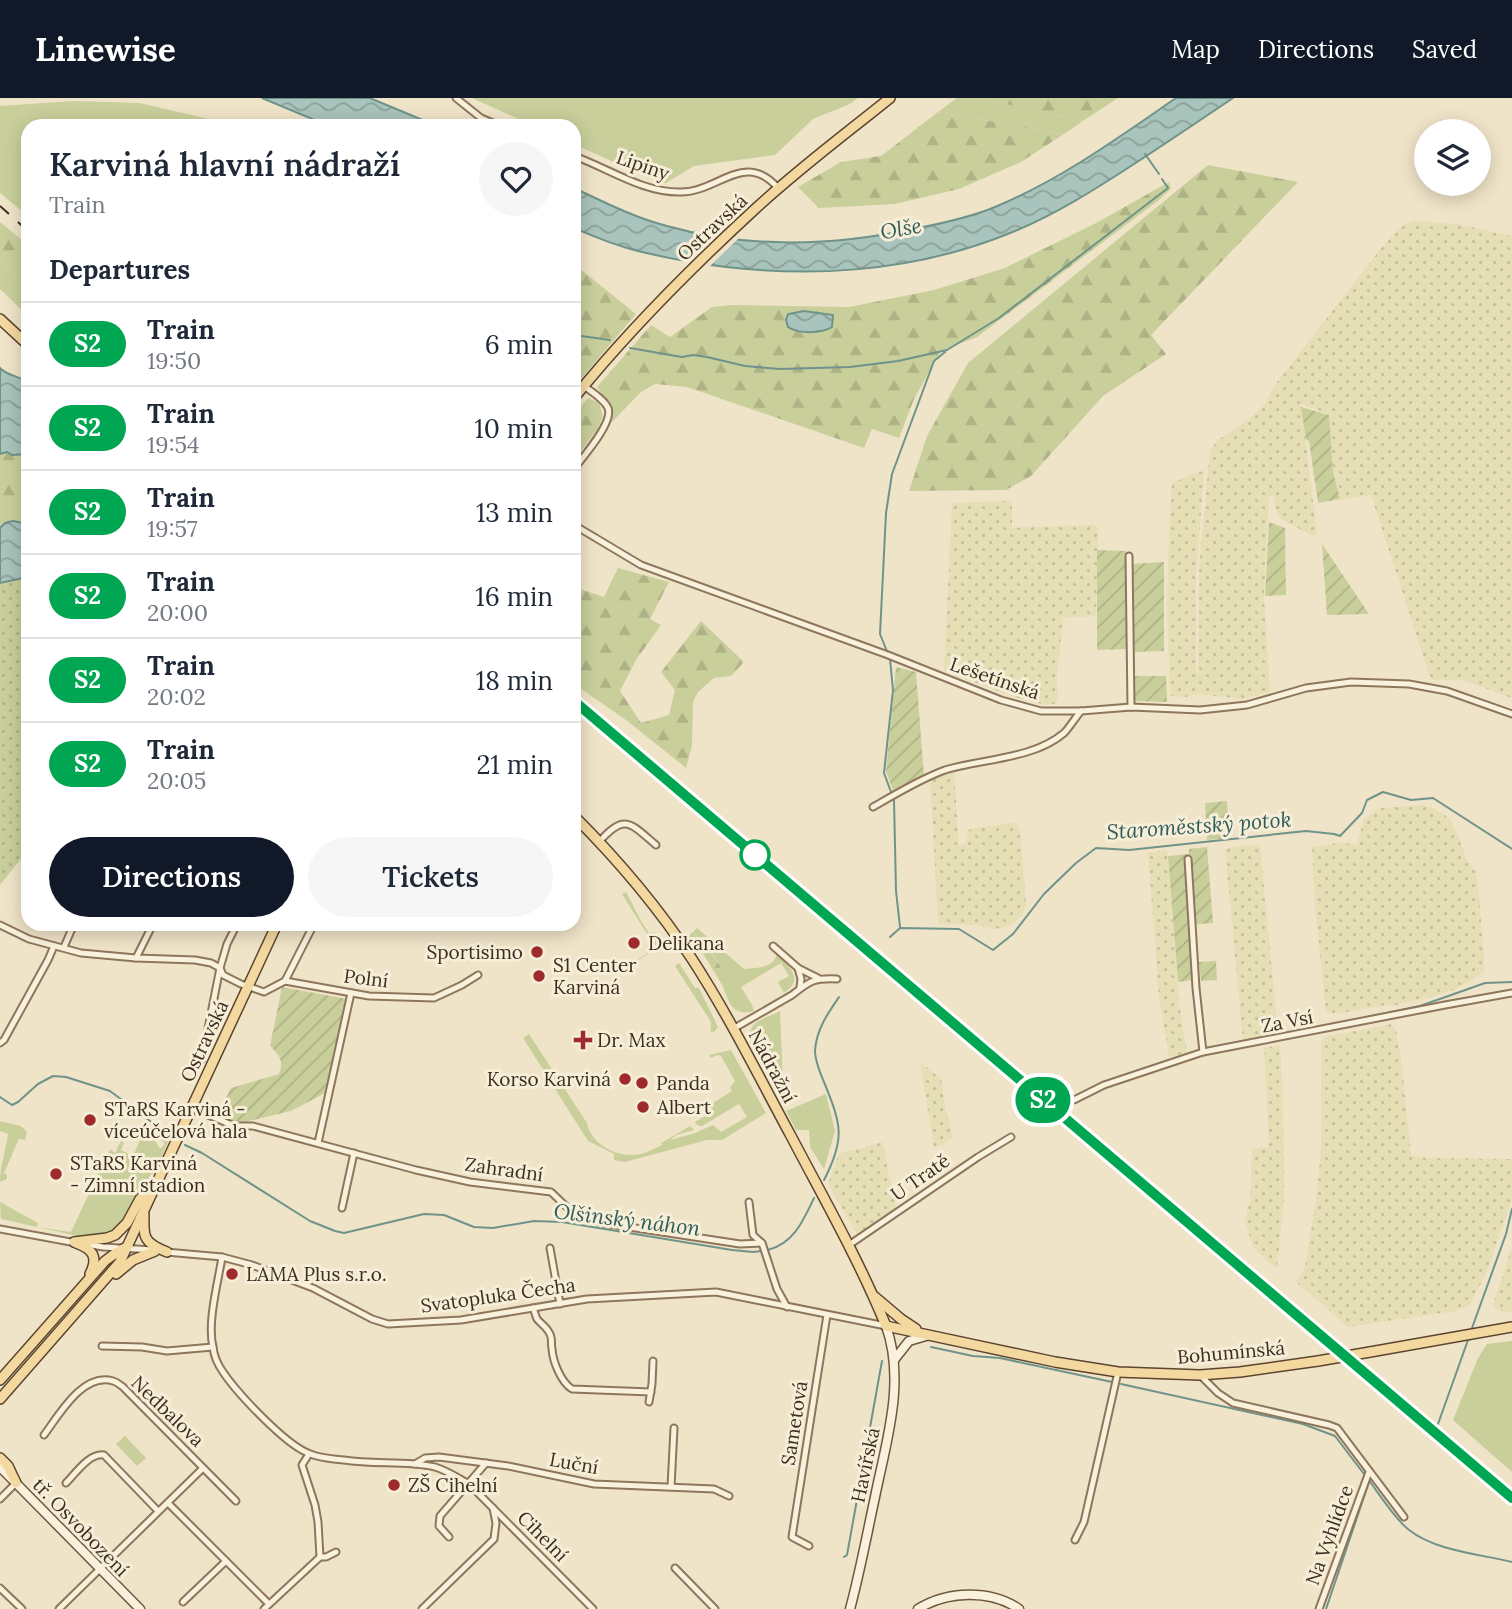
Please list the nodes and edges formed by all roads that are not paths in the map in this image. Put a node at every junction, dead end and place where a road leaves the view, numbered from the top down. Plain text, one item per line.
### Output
1 (456, 98) edge
2 (890, 98) edge
3 (483, 119) edge
4 (581, 159) edge
5 (779, 189) junction
6 (0, 318) edge
7 (21, 338) edge
8 (584, 386) junction
9 (581, 390) edge
10 (581, 459) edge
11 (581, 529) edge
12 (1129, 556) dead end
13 (1131, 707) junction
14 (1081, 712) junction
15 (1512, 714) edge
16 (873, 807) dead end
17 (581, 823) edge
18 (599, 842) junction
19 (656, 845) dead end
20 (1188, 859) dead end
21 (0, 925) edge
22 (71, 931) edge
23 (150, 931) edge
24 (233, 931) edge
25 (274, 931) edge
26 (310, 931) edge
27 (54, 946) junction
28 (773, 946) dead end
29 (64, 947) junction
30 (136, 958) junction
31 (220, 968) junction
32 (798, 968) junction
33 (478, 975) dead end
34 (818, 978) junction
35 (837, 979) dead end
36 (285, 981) junction
37 (248, 987) junction
38 (800, 987) junction
39 (351, 993) junction
40 (1512, 993) edge
41 (733, 1029) junction
42 (0, 1044) edge
43 (1203, 1052) junction
44 (202, 1059) dead end
45 (1074, 1100) dead end
46 (193, 1107) junction
47 (1011, 1137) dead end
48 (318, 1143) junction
49 (354, 1153) junction
50 (160, 1178) junction
51 (749, 1202) dead end
52 (342, 1208) dead end
53 (144, 1211) junction
54 (0, 1229) edge
55 (74, 1242) junction
56 (849, 1245) junction
57 (125, 1248) junction
58 (550, 1248) dead end
59 (764, 1249) junction
60 (155, 1251) junction
61 (167, 1252) junction
62 (222, 1257) junction
63 (85, 1284) junction
64 (96, 1291) junction
65 (873, 1295) junction
66 (560, 1304) junction
67 (787, 1307) junction
68 (533, 1308) junction
69 (827, 1315) junction
70 (886, 1326) junction
71 (1512, 1328) edge
72 (926, 1335) junction
73 (102, 1346) dead end
74 (212, 1348) junction
75 (653, 1360) dead end
76 (894, 1360) junction
77 (1118, 1372) junction
78 (1200, 1375) junction
79 (0, 1380) edge
80 (651, 1392) junction
81 (0, 1399) edge
82 (649, 1402) dead end
83 (674, 1428) dead end
84 (44, 1435) dead end
85 (309, 1454) junction
86 (0, 1458) edge
87 (486, 1463) junction
88 (415, 1464) junction
89 (0, 1467) edge
90 (203, 1468) junction
91 (1369, 1472) junction
92 (16, 1483) junction
93 (66, 1483) dead end
94 (469, 1484) junction
95 (671, 1487) junction
96 (729, 1496) dead end
97 (0, 1499) edge
98 (236, 1501) dead end
99 (168, 1503) junction
100 (493, 1508) junction
101 (158, 1511) junction
102 (1404, 1517) dead end
103 (449, 1537) dead end
104 (1076, 1540) dead end
105 (809, 1546) dead end
106 (336, 1552) dead end
107 (323, 1557) junction
108 (226, 1561) junction
109 (675, 1568) dead end
110 (100, 1569) junction
111 (0, 1588) edge
112 (183, 1602) dead end
113 (267, 1606) edge
114 (22, 1609) edge
115 (59, 1609) edge
116 (140, 1609) edge
117 (422, 1609) edge
118 (593, 1609) edge
119 (715, 1609) edge
120 (850, 1609) edge
121 (918, 1609) edge
122 (1019, 1609) edge
123 (1319, 1609) edge

1 - 3 street
2 - 5 main road, Ostravská
4 - 5 street, Lipiny
5 - 8 main road, Ostravská
6 - 7 main road
8 - 9 main road, Ostravská
8 - 10 street
11 - 14 street, Lešetínská
12 - 13 street
13 - 14 street, Lešetínská
13 - 15 street, Lešetínská
14 - 16 street
17 - 18 main road, Nádražní
18 - 19 street
18 - 41 main road, Nádražní
20 - 43 street
21 - 27 street
22 - 29 street
23 - 30 street
24 - 31 street, Ostravská
25 - 37 main road, Ostravská
26 - 36 street
27 - 29 street
27 - 42 street
28 - 32 street
29 - 30 street
30 - 31 street
31 - 37 street
31 - 44 street, Ostravská
32 - 34 street
32 - 38 street
33 - 39 street, Polní
34 - 35 street
34 - 38 street
36 - 37 street, Polní
36 - 39 street, Polní
37 - 46 main road, Ostravská
38 - 41 street
39 - 48 street
40 - 43 street, Za Vsí
41 - 56 main road, Nádražní
43 - 45 street, Za Vsí
46 - 48 street, Zahradní
46 - 50 main road, Ostravská
47 - 56 street, U Tratě
48 - 49 street, Zahradní
49 - 52 street
49 - 59 street, Zahradní
50 - 53 main road, Ostravská
50 - 55 main road
51 - 59 street
53 - 57 main road, Ostravská
53 - 61 main road
54 - 55 street, Svatopluka Čecha
55 - 57 street, Svatopluka Čecha
55 - 63 main road
56 - 65 main road, Nádražní
57 - 60 street, Svatopluka Čecha
57 - 63 main road
57 - 64 main road, Ostravská
58 - 66 street
59 - 67 street
60 - 61 street, Svatopluka Čecha
60 - 64 main road
61 - 62 street, Svatopluka Čecha
62 - 68 street, Svatopluka Čecha
62 - 74 street, Cihelní
63 - 79 main road
64 - 81 main road
65 - 70 main road, Nádražní
65 - 72 main road
66 - 67 street, Svatopluka Čecha
66 - 68 street, Svatopluka Čecha
67 - 69 street, Svatopluka Čecha
68 - 80 street
69 - 70 street, Svatopluka Čecha
69 - 105 street, Sametová
70 - 72 main road, Bohumínská
70 - 76 street, Havířská
71 - 78 main road, Bohumínská, bridge
72 - 76 street
72 - 77 main road, Bohumínská
73 - 74 street
74 - 85 street, Cihelní
75 - 80 street
76 - 120 street, Havířská
77 - 78 main road, Bohumínská
77 - 104 street
78 - 91 street
80 - 82 street
83 - 95 street
84 - 90 street, Nedbalova
85 - 88 street, Cihelní
85 - 107 street
86 - 92 main road
87 - 88 street, Luční
87 - 94 street
87 - 95 street, Luční
88 - 94 street, Cihelní
89 - 92 street, tř. Osvobození
90 - 98 street, Nedbalova
90 - 99 street
91 - 102 street
91 - 123 street, Na Vyhlídce
92 - 97 street
92 - 110 street, tř. Osvobození
93 - 101 street
94 - 100 street, Cihelní
94 - 103 street
95 - 96 street, Luční
99 - 101 street
99 - 108 street
100 - 117 street
100 - 118 street, Cihelní
101 - 110 street
106 - 107 street
107 - 113 street
108 - 112 street
108 - 113 street
109 - 119 street
110 - 115 street
110 - 116 street, tř. Osvobození
111 - 114 street
121 - 122 street

